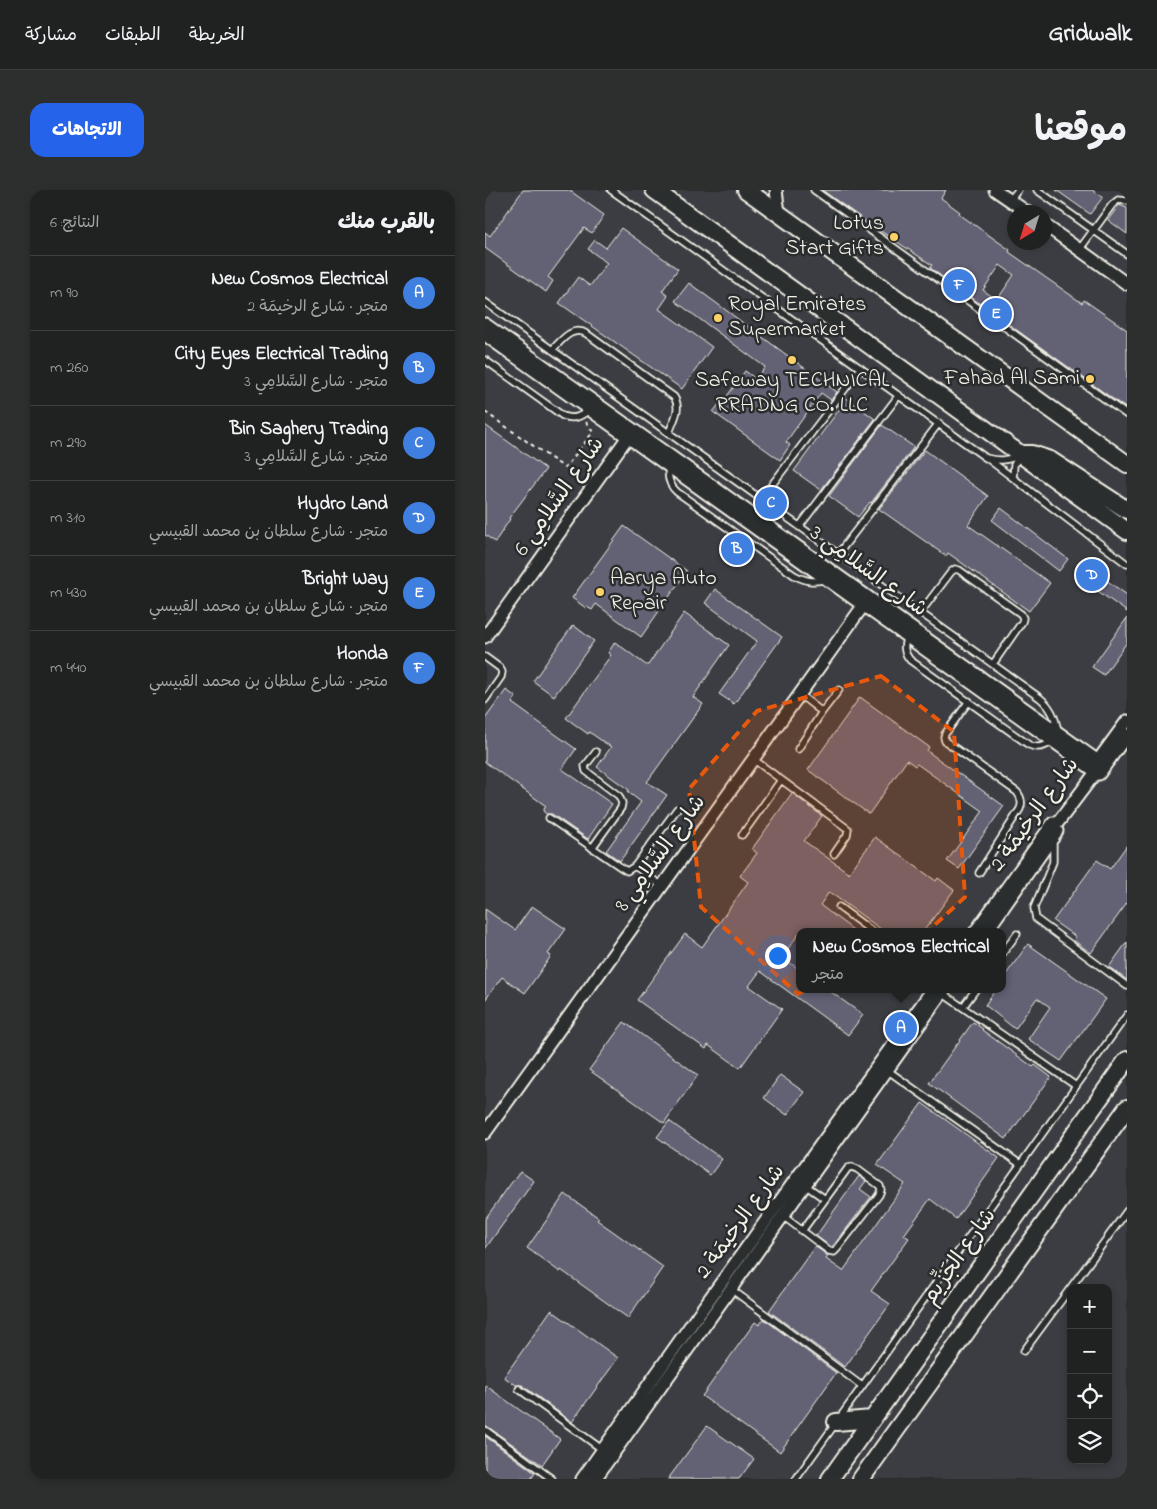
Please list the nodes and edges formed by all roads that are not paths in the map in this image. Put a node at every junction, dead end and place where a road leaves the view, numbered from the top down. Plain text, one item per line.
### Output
1 (611, 190) edge
2 (654, 190) edge
3 (746, 190) edge
4 (776, 190) edge
5 (814, 190) edge
6 (995, 190) edge
7 (1018, 190) edge
8 (1037, 190) edge
9 (1010, 200) junction
10 (1127, 201) edge
11 (1017, 205) edge
12 (779, 213) junction
13 (1052, 230) edge
14 (1093, 230) junction
15 (1079, 250) junction
16 (1127, 254) edge
17 (1127, 284) edge
18 (485, 302) edge
19 (485, 324) edge
20 (485, 335) edge
21 (552, 350) junction
22 (485, 360) edge
23 (861, 368) junction
24 (899, 395) junction
25 (585, 413) junction
26 (1127, 415) edge
27 (939, 423) junction
28 (631, 433) junction
29 (669, 433) junction
30 (1020, 454) junction
31 (986, 458) junction
32 (1127, 464) edge
33 (669, 467) junction
34 (1013, 478) junction
35 (761, 499) junction
36 (1127, 510) edge
37 (799, 527) junction
38 (1127, 531) edge
39 (838, 554) junction
40 (1127, 564) edge
41 (826, 579) junction
42 (866, 601) junction
43 (920, 613) junction
44 (485, 637) edge
45 (907, 637) junction
46 (485, 657) edge
47 (993, 664) junction
48 (839, 690) dead end
49 (799, 694) junction
50 (485, 700) edge
51 (969, 701) junction
52 (822, 712) junction
53 (1127, 721) edge
54 (1127, 735) edge
55 (1056, 737) junction
56 (798, 750) dead end
57 (596, 752) dead end
58 (753, 760) junction
59 (1098, 767) junction
60 (781, 780) junction
61 (677, 809) dead end
62 (549, 818) dead end
63 (742, 836) dead end
64 (1053, 838) junction
65 (592, 848) junction
66 (834, 854) dead end
67 (635, 866) junction
68 (979, 873) dead end
69 (662, 886) junction
70 (839, 907) dead end
71 (868, 928) edge
72 (978, 928) edge
73 (989, 928) edge
74 (1017, 934) dead end
75 (1006, 949) edge
76 (1127, 986) edge
77 (938, 993) edge
78 (938, 993) edge
79 (944, 993) edge
80 (973, 993) edge
81 (963, 1007) junction
82 (1127, 1015) edge
83 (1127, 1060) edge
84 (887, 1070) junction
85 (1076, 1086) junction
86 (1127, 1108) edge
87 (485, 1133) edge
88 (1021, 1164) junction
89 (805, 1185) junction
90 (825, 1199) junction
91 (1127, 1211) edge
92 (783, 1216) junction
93 (802, 1231) junction
94 (731, 1289) junction
95 (705, 1315) junction
96 (1024, 1351) dead end
97 (862, 1386) junction
98 (519, 1389) dead end
99 (872, 1419) junction
100 (836, 1422) junction
101 (485, 1430) edge
102 (603, 1450) junction
103 (552, 1479) edge
104 (582, 1479) edge
105 (595, 1479) edge
106 (795, 1479) edge
107 (830, 1479) edge
108 (861, 1479) edge

1 - 23 lane
2 - 30 main road
3 - 12 main road
4 - 12 street
5 - 26 lane
6 - 9 street
7 - 9 lane
8 - 14 lane
9 - 11 street
10 - 14 lane
12 - 32 main road
13 - 15 street
14 - 15 lane
14 - 16 lane
15 - 17 street
18 - 21 lane
19 - 28 street, شارع السَّلامِي 3
20 - 25 street, شارع السَّلامِي 3
21 - 29 lane
21 - 29 lane
22 - 25 lane
23 - 24 lane
23 - 35 lane
24 - 27 lane
24 - 37 lane
25 - 28 street, شارع السَّلامِي 3
27 - 31 lane
27 - 39 lane
28 - 33 street, شارع السَّلامِي 3
28 - 42 street, شارع السَّلامِي 3
28 - 44 street, شارع السَّلامِي 6
29 - 35 lane
30 - 31 lane
30 - 34 lane
30 - 36 main road
30 - 38 main road
31 - 34 lane
33 - 41 street, شارع السَّلامِي 3
33 - 41 lane
34 - 40 lane
35 - 37 lane
37 - 39 lane
39 - 43 lane
41 - 42 street, شارع السَّلامِي 3
42 - 45 street, شارع السَّلامِي 3
42 - 49 street, شارع السَّلامِي 8
42 - 55 street, شارع السَّلامِي 3
43 - 47 lane
43 - 47 lane
45 - 51 lane
45 - 55 street, شارع السَّلامِي 3
46 - 50 lane
47 - 55 lane
48 - 52 lane
49 - 52 lane
49 - 58 street, شارع السَّلامِي 8
51 - 55 lane
51 - 68 lane
52 - 56 lane
53 - 59 street, شارع الرخيمَة 2
54 - 59 street, شارع الرخيمَة 2
55 - 59 street, شارع السَّلامِي 3
57 - 65 lane
58 - 60 lane
58 - 69 street, شارع السَّلامِي 8
59 - 64 street
59 - 72 street, شارع الرخيمَة 2
60 - 63 lane
60 - 66 lane
61 - 67 lane
62 - 65 lane
64 - 73 street, شارع الرخيمَة 2
64 - 76 lane
65 - 67 lane
67 - 69 lane
69 - 87 street, شارع السَّلامِي 8
70 - 71 lane
74 - 75 lane
77 - 84 street, شارع الرخيمَة 2
78 - 95 street, شارع الرخيمَة 2
79 - 81 lane
80 - 81 lane
81 - 85 lane
82 - 85 lane
83 - 99 main road, شارع الجَزِّيم
84 - 88 lane
84 - 89 street, شارع الرخيمَة 2
85 - 88 lane
86 - 108 main road
88 - 97 lane
89 - 90 lane
89 - 92 street, شارع الرخيمَة 2
90 - 93 lane
90 - 93 lane
91 - 96 lane
92 - 93 lane
92 - 94 street, شارع الرخيمَة 2
94 - 95 street, شارع الرخيمَة 2
94 - 97 lane
95 - 102 street, شارع الرخيمَة 2
95 - 105 street, شارع الرخيمَة 2
97 - 100 lane
98 - 102 lane
99 - 100 main road
99 - 107 main road, شارع الجَزِّيم
100 - 106 lane
101 - 103 lane
102 - 104 street, شارع الرخيمَة 2

